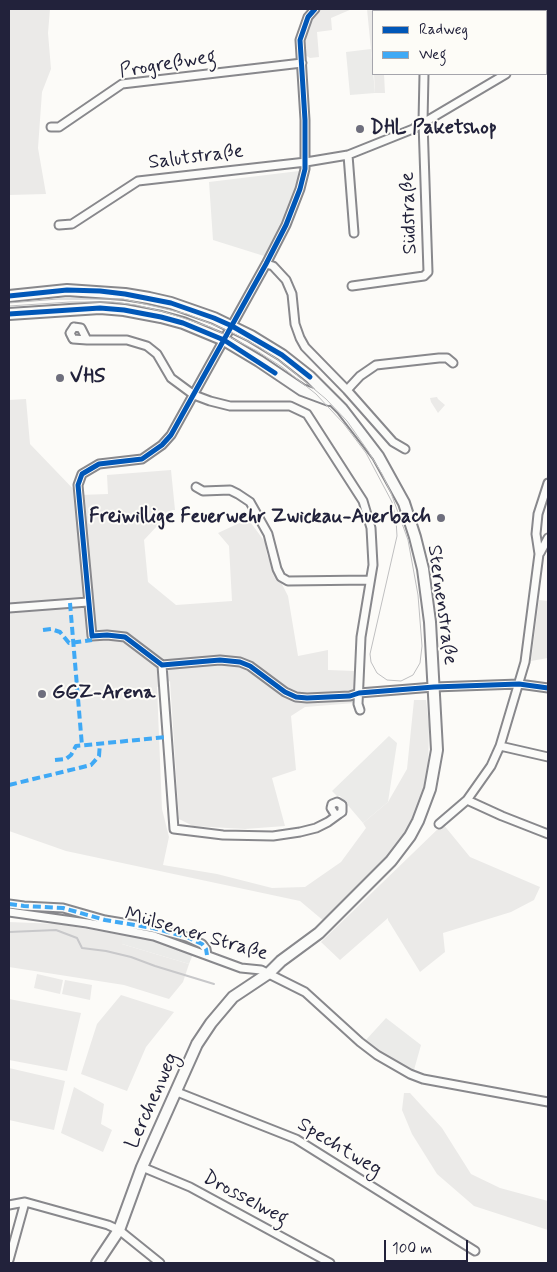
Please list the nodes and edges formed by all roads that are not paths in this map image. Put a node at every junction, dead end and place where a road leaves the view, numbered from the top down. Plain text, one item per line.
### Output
1 (315, 9) edge
2 (302, 63) junction
3 (424, 75) edge
4 (504, 75) edge
5 (423, 122) junction
6 (51, 127) dead end
7 (348, 155) junction
8 (306, 162) junction
9 (59, 225) dead end
10 (354, 233) dead end
11 (266, 264) junction
12 (352, 286) dead end
13 (9, 296) edge
14 (9, 314) edge
15 (232, 326) junction
16 (87, 340) dead end
17 (224, 340) junction
18 (453, 363) dead end
19 (348, 390) junction
20 (194, 395) junction
21 (342, 410) junction
22 (405, 449) dead end
23 (548, 484) edge
24 (196, 487) dead end
25 (548, 538) edge
26 (539, 554) junction
27 (370, 580) junction
28 (88, 602) junction
29 (9, 608) edge
30 (162, 665) junction
31 (519, 684) junction
32 (434, 687) junction
33 (548, 688) edge
34 (359, 693) junction
35 (360, 710) dead end
36 (500, 746) junction
37 (548, 757) edge
38 (467, 800) junction
39 (336, 816) dead end
40 (439, 824) dead end
41 (548, 834) edge
42 (9, 904) edge
43 (9, 912) edge
44 (207, 955) junction
45 (269, 973) junction
46 (176, 1092) junction
47 (548, 1102) edge
48 (142, 1167) junction
49 (25, 1202) junction
50 (9, 1205) edge
51 (119, 1230) junction
52 (475, 1251) dead end
53 (9, 1260) edge
54 (97, 1263) edge
55 (160, 1263) edge
56 (330, 1263) edge

1 - 2 street
2 - 6 street, Progreßweg
2 - 8 street
3 - 5 street, Südstraße
4 - 5 street, Salutstraße
5 - 7 street, Salutstraße
5 - 12 street, Südstraße
7 - 8 street, Salutstraße
7 - 10 street
8 - 9 street, Salutstraße
8 - 11 street
11 - 15 street
11 - 19 street
13 - 15 street, Sternenstraße
14 - 17 street, Sternenstraße
15 - 17 street
15 - 21 street, Sternenstraße
16 - 20 street
17 - 20 street
17 - 21 street, Sternenstraße
18 - 19 street
19 - 22 street
20 - 27 street
20 - 28 street
21 - 32 street, Sternenstraße
23 - 26 street
24 - 27 street
25 - 26 street
26 - 31 street
27 - 34 street
28 - 29 street
28 - 30 street
30 - 34 street
30 - 39 street
31 - 32 street
31 - 33 street
31 - 36 street
32 - 34 street
32 - 45 street, Sternenstraße
34 - 35 street
36 - 37 street
36 - 38 street
38 - 40 street
38 - 41 street
42 - 44 street
43 - 44 street, Mülsener Straße
44 - 45 street, Mülsener Straße
45 - 46 street, Lerchenweg
45 - 47 street, Mülsener Straße
46 - 48 street, Lerchenweg
46 - 52 street, Spechtweg
48 - 51 street, Lerchenweg
48 - 56 street, Drosselweg
49 - 50 street
49 - 51 street
49 - 53 street
51 - 54 street, Lerchenweg
51 - 55 street

